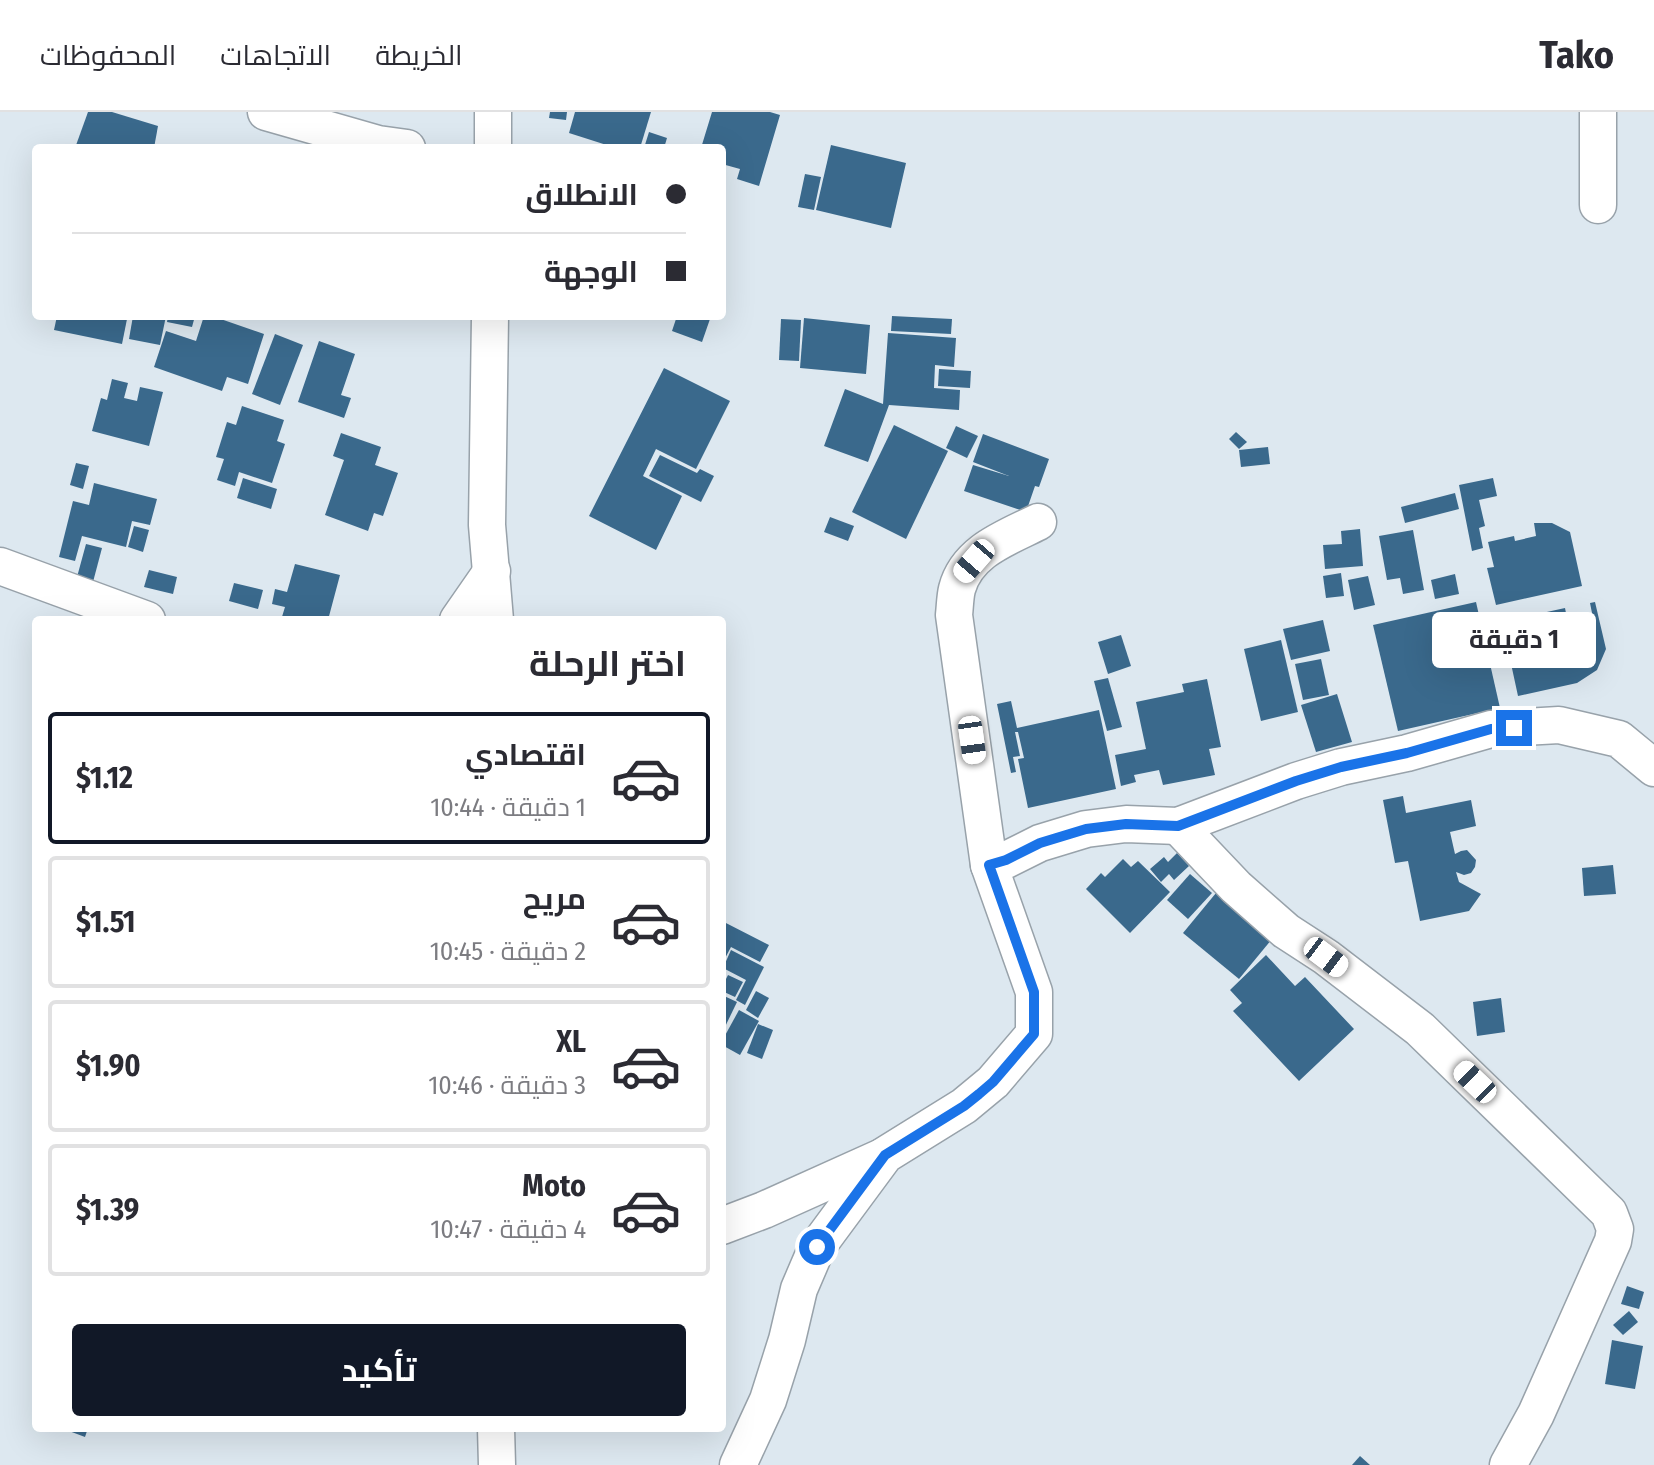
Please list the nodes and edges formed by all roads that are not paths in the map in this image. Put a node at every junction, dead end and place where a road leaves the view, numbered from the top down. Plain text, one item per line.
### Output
1 (266, 112) edge
2 (493, 112) edge
3 (1598, 112) edge
4 (378, 144) edge
5 (493, 144) edge
6 (1598, 205) dead end
7 (490, 320) edge
8 (1038, 522) dead end
9 (0, 566) edge
10 (492, 571) junction
11 (136, 616) edge
12 (461, 616) edge
13 (495, 616) edge
14 (1654, 768) edge
15 (1178, 826) junction
16 (989, 865) junction
17 (885, 1155) junction
18 (726, 1224) edge
19 (496, 1432) edge
20 (497, 1465) edge
21 (738, 1465) edge
22 (1508, 1465) edge

1 - 4 street
2 - 5 street
3 - 6 street
7 - 10 street
8 - 16 street
9 - 11 street
10 - 12 street
10 - 13 street
14 - 15 street
15 - 16 street
15 - 22 street
16 - 17 street
17 - 18 street
17 - 21 street
19 - 20 street

